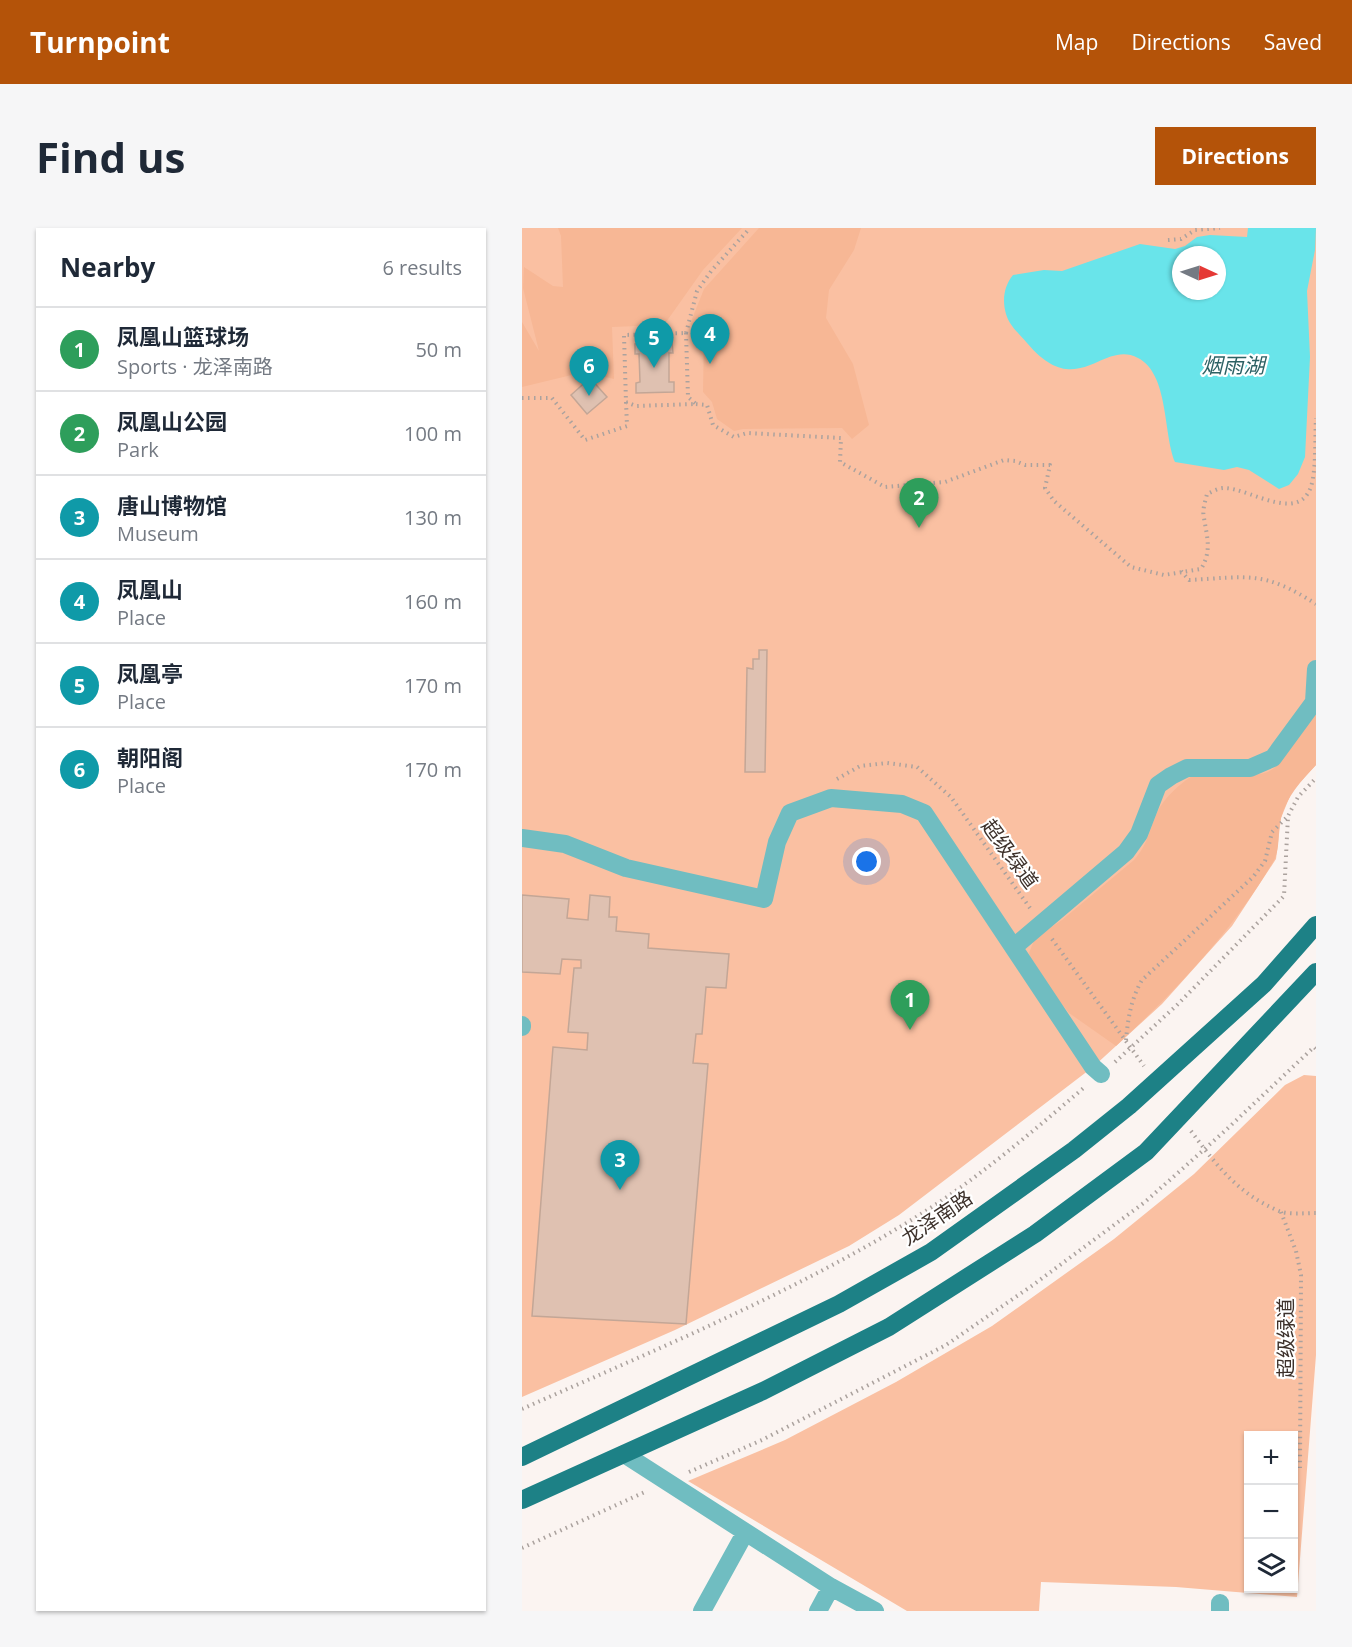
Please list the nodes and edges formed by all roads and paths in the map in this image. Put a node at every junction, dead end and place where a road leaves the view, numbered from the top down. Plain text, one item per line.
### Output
1 (750, 228) edge
2 (1220, 228) edge
3 (1168, 240) dead end
4 (686, 333) junction
5 (522, 398) edge
6 (626, 402) junction
7 (696, 404) junction
8 (1316, 418) edge
9 (1180, 571) junction
10 (1316, 604) edge
11 (1316, 669) edge
12 (1316, 778) edge
13 (828, 784) dead end
14 (1288, 816) junction
15 (522, 838) edge
16 (1035, 914) dead end
17 (1316, 925) edge
18 (1049, 934) dead end
19 (1014, 947) junction
20 (1316, 972) edge
21 (1126, 1041) junction
22 (1316, 1048) edge
23 (1146, 1069) dead end
24 (1101, 1074) junction
25 (1188, 1126) dead end
26 (1281, 1212) junction
27 (1316, 1213) edge
28 (522, 1409) edge
29 (624, 1454) junction
30 (522, 1457) edge
31 (1300, 1468) dead end
32 (667, 1482) junction
33 (522, 1500) edge
34 (744, 1533) junction
35 (522, 1548) edge
36 (831, 1587) junction
37 (702, 1611) edge
38 (818, 1611) edge
39 (875, 1611) edge

1 - 4 path
2 - 3 path
4 - 6 path
4 - 7 path
5 - 6 path
6 - 7 path
7 - 9 path
8 - 9 path
9 - 10 path
11 - 19 street
12 - 14 path
13 - 16 path, 超级绿道
14 - 21 path
14 - 24 path
15 - 19 street
17 - 30 main road, 龙泽南路
18 - 21 path
19 - 24 street
20 - 29 main road
21 - 23 path
22 - 32 path
24 - 28 path
25 - 26 path
26 - 27 path
26 - 31 path, 超级绿道
29 - 32 street
29 - 33 main road
32 - 34 street
32 - 35 path
34 - 36 street
34 - 37 street
36 - 38 street
36 - 39 street

